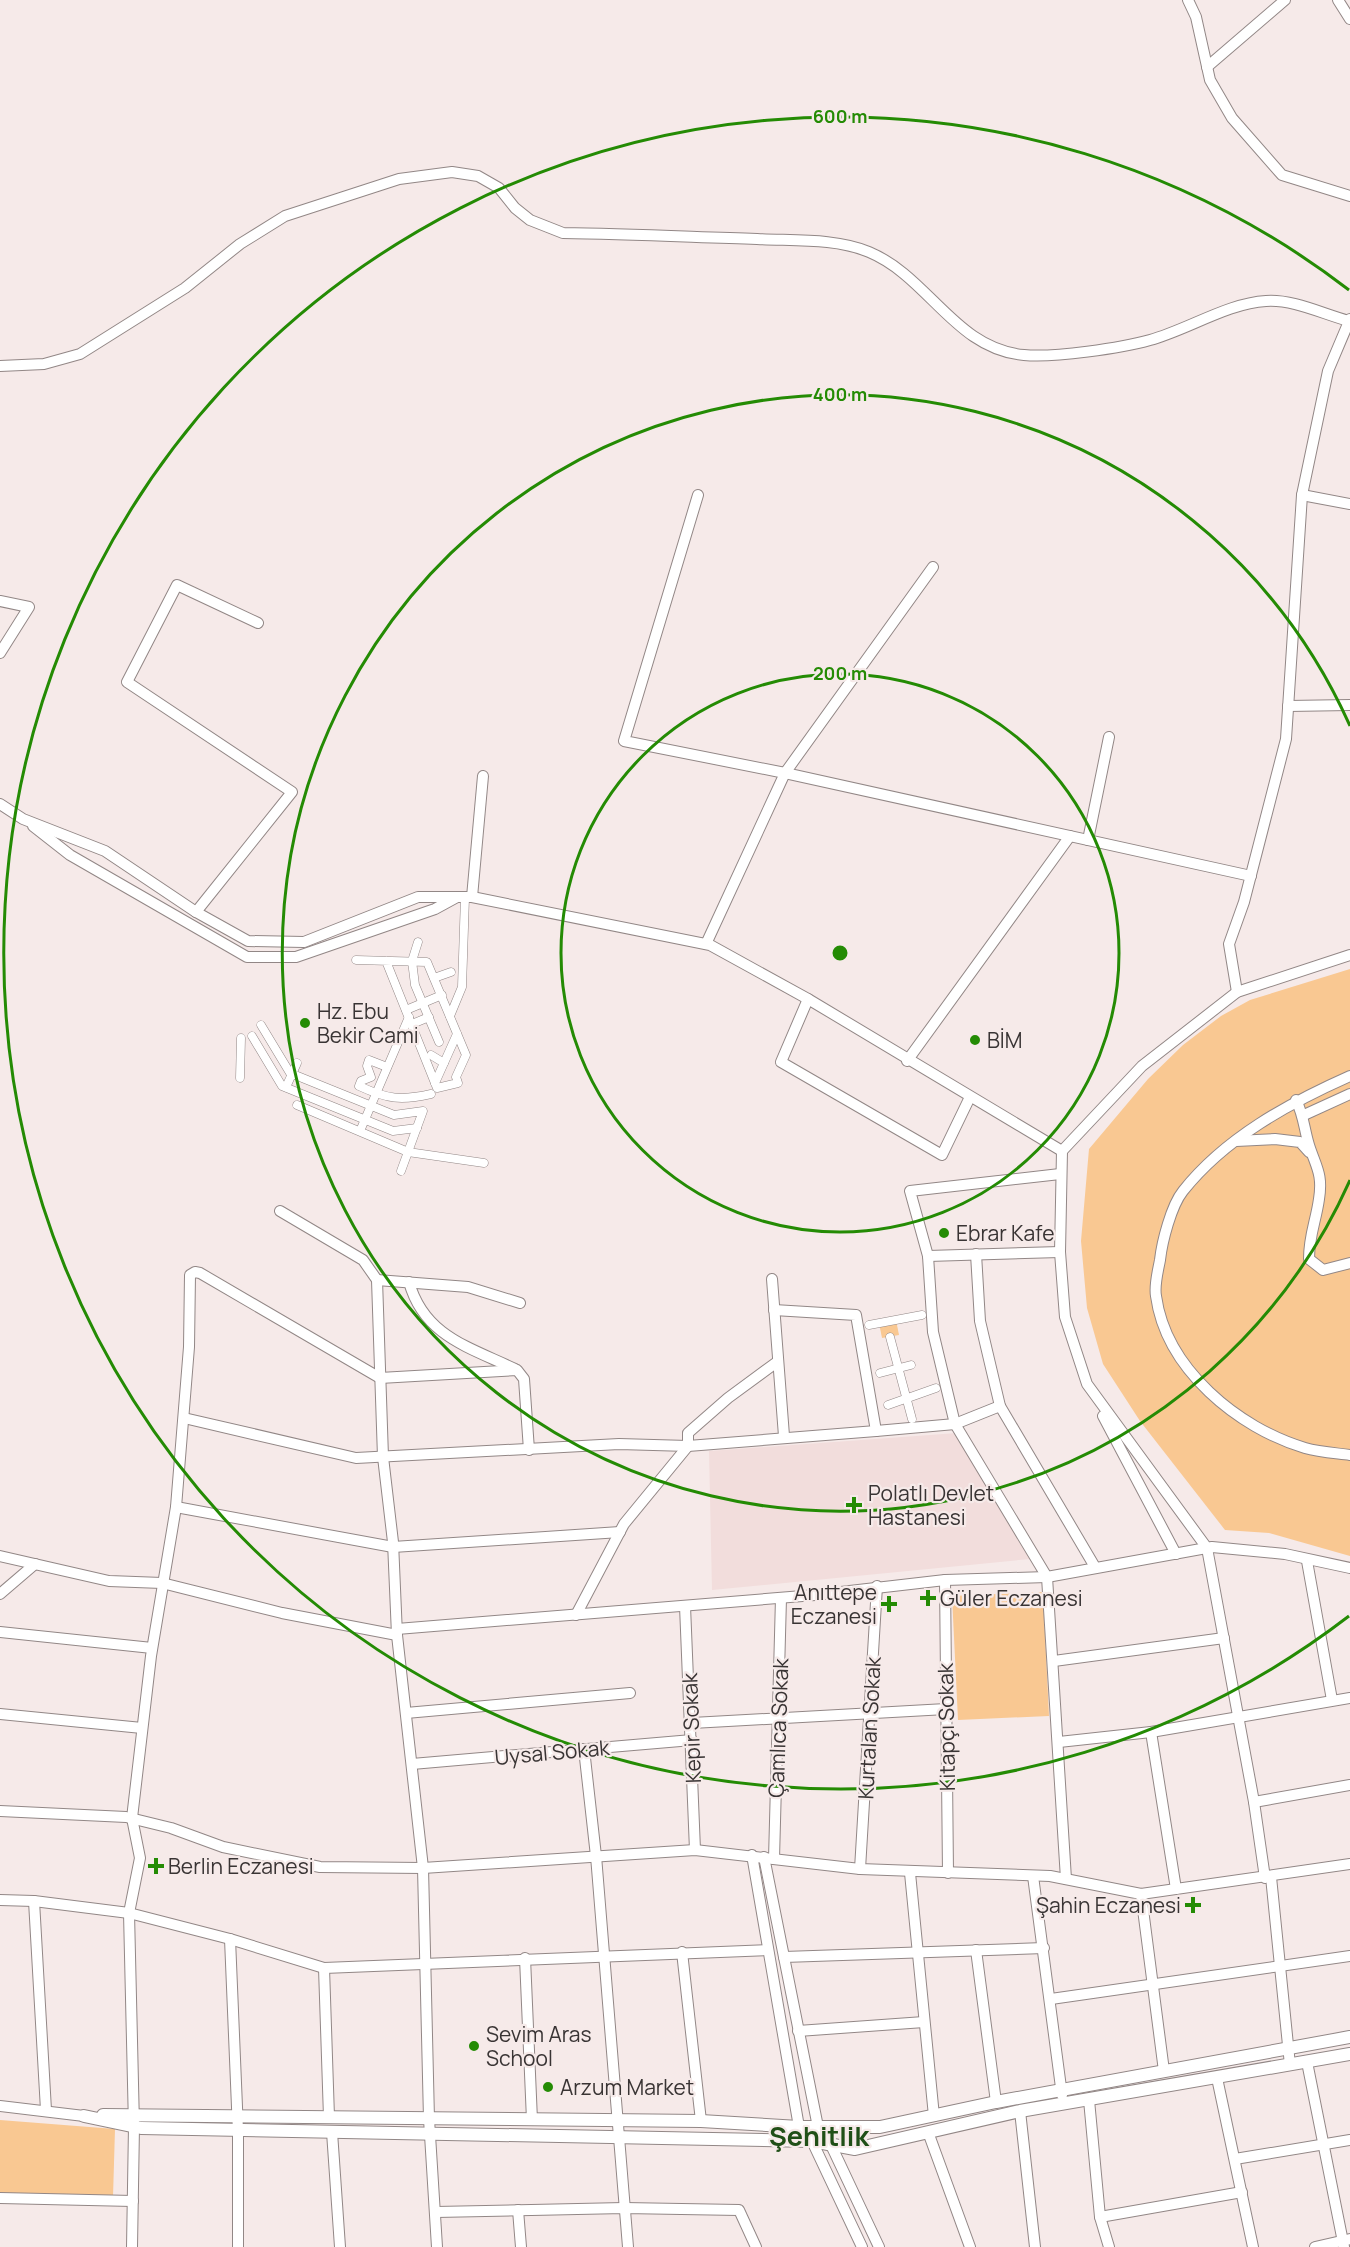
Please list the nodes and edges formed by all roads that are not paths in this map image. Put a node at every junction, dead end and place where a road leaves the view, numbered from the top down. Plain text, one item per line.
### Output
1 (1188, 0) edge
2 (1285, 0) edge
3 (1338, 0) edge
4 (1350, 18) edge
5 (1207, 67) junction
6 (1350, 196) edge
7 (1349, 320) edge
8 (0, 366) edge
9 (698, 495) dead end
10 (1302, 495) junction
11 (1350, 504) edge
12 (933, 567) dead end
13 (0, 601) edge
14 (258, 623) dead end
15 (0, 653) edge
16 (1350, 705) edge
17 (1288, 706) junction
18 (1109, 737) dead end
19 (785, 773) junction
20 (483, 776) dead end
21 (0, 804) edge
22 (23, 819) junction
23 (1070, 836) junction
24 (1088, 840) junction
25 (1251, 876) junction
26 (465, 897) junction
27 (196, 912) junction
28 (418, 942) dead end
29 (706, 944) junction
30 (1350, 955) edge
31 (356, 960) dead end
32 (386, 961) junction
33 (412, 961) junction
34 (451, 972) dead end
35 (434, 978) junction
36 (1237, 992) junction
37 (442, 995) junction
38 (808, 999) junction
39 (423, 1003) junction
40 (450, 1016) junction
41 (409, 1017) junction
42 (429, 1017) junction
43 (261, 1025) dead end
44 (457, 1034) junction
45 (252, 1036) dead end
46 (241, 1038) dead end
47 (437, 1042) junction
48 (453, 1043) junction
49 (449, 1052) junction
50 (431, 1054) dead end
51 (907, 1060) junction
52 (297, 1063) dead end
53 (444, 1063) junction
54 (387, 1067) junction
55 (292, 1073) junction
56 (1350, 1076) edge
57 (371, 1077) junction
58 (240, 1078) dead end
59 (381, 1081) junction
60 (435, 1083) junction
61 (286, 1087) junction
62 (376, 1094) junction
63 (431, 1094) dead end
64 (1350, 1094) edge
65 (970, 1097) junction
66 (1296, 1100) junction
67 (297, 1104) dead end
68 (371, 1106) junction
69 (1304, 1115) junction
70 (365, 1119) junction
71 (417, 1128) junction
72 (360, 1131) junction
73 (1236, 1141) junction
74 (1062, 1151) junction
75 (408, 1152) junction
76 (1314, 1157) junction
77 (484, 1163) dead end
78 (401, 1171) dead end
79 (1060, 1174) junction
80 (280, 1211) dead end
81 (1060, 1252) junction
82 (976, 1254) junction
83 (928, 1256) junction
84 (1350, 1263) edge
85 (771, 1279) dead end
86 (377, 1280) junction
87 (409, 1282) junction
88 (520, 1303) dead end
89 (774, 1310) junction
90 (922, 1315) dead end
91 (869, 1326) dead end
92 (890, 1337) dead end
93 (777, 1362) junction
94 (911, 1365) dead end
95 (898, 1368) junction
96 (517, 1370) junction
97 (880, 1373) dead end
98 (380, 1378) junction
99 (1086, 1383) junction
100 (936, 1388) dead end
101 (906, 1398) junction
102 (888, 1405) dead end
103 (1000, 1406) junction
104 (184, 1418) junction
105 (912, 1419) dead end
106 (955, 1424) junction
107 (876, 1431) junction
108 (784, 1436) junction
109 (688, 1446) junction
110 (529, 1450) junction
111 (1350, 1455) edge
112 (383, 1457) junction
113 (176, 1507) junction
114 (620, 1532) junction
115 (393, 1547) junction
116 (1207, 1548) junction
117 (1176, 1554) junction
118 (0, 1556) edge
119 (1307, 1561) junction
120 (35, 1564) junction
121 (1095, 1567) junction
122 (1350, 1568) edge
123 (1047, 1577) junction
124 (945, 1580) junction
125 (162, 1583) junction
126 (877, 1586) junction
127 (0, 1594) edge
128 (781, 1598) junction
129 (685, 1606) junction
130 (576, 1615) junction
131 (0, 1632) edge
132 (397, 1632) junction
133 (1224, 1638) junction
134 (152, 1648) junction
135 (1054, 1661) junction
136 (630, 1693) dead end
137 (1350, 1698) edge
138 (1332, 1700) junction
139 (946, 1709) junction
140 (406, 1713) junction
141 (0, 1714) edge
142 (870, 1714) junction
143 (778, 1718) junction
144 (1238, 1718) junction
145 (692, 1724) junction
146 (142, 1728) junction
147 (1151, 1732) junction
148 (693, 1740) junction
149 (1059, 1742) junction
150 (584, 1749) junction
151 (412, 1764) junction
152 (1350, 1785) edge
153 (1254, 1802) junction
154 (0, 1811) edge
155 (132, 1818) junction
156 (695, 1850) junction
157 (596, 1856) junction
158 (763, 1857) junction
159 (1350, 1864) edge
160 (423, 1868) junction
161 (860, 1869) junction
162 (910, 1873) junction
163 (948, 1873) junction
164 (1033, 1876) junction
165 (1268, 1878) junction
166 (1066, 1879) junction
167 (1176, 1889) junction
168 (1142, 1894) junction
169 (0, 1900) edge
170 (34, 1901) junction
171 (129, 1913) junction
172 (230, 1939) junction
173 (1044, 1948) junction
174 (768, 1950) junction
175 (976, 1950) junction
176 (682, 1952) junction
177 (917, 1953) junction
178 (604, 1956) junction
179 (1350, 1956) edge
180 (784, 1957) junction
181 (525, 1958) junction
182 (427, 1963) junction
183 (1280, 1965) junction
184 (324, 1968) junction
185 (1153, 1984) junction
186 (1051, 1999) junction
187 (924, 2022) junction
188 (798, 2031) junction
189 (1350, 2037) edge
190 (1287, 2049) junction
191 (1350, 2054) edge
192 (1307, 2062) junction
193 (1290, 2065) junction
194 (1164, 2071) junction
195 (1217, 2079) junction
196 (1064, 2090) junction
197 (1089, 2100) junction
198 (996, 2102) junction
199 (1060, 2105) junction
200 (0, 2106) edge
201 (46, 2110) junction
202 (1020, 2111) junction
203 (84, 2116) joint
204 (934, 2116) junction
205 (236, 2117) junction
206 (329, 2117) junction
207 (429, 2119) junction
208 (134, 2120) junction
209 (532, 2120) junction
210 (701, 2121) junction
211 (616, 2123) junction
212 (799, 2127) junction
213 (818, 2127) junction
214 (238, 2131) junction
215 (332, 2132) junction
216 (928, 2132) junction
217 (430, 2134) junction
218 (620, 2139) junction
219 (1350, 2140) edge
220 (812, 2141) junction
221 (1323, 2144) junction
222 (831, 2145) junction
223 (1235, 2159) junction
224 (1242, 2192) junction
225 (0, 2198) edge
226 (133, 2201) junction
227 (624, 2208) junction
228 (518, 2210) junction
229 (436, 2212) junction
230 (1100, 2217) junction
231 (1345, 2242) edge
232 (132, 2247) edge
233 (238, 2247) edge
234 (340, 2247) edge
235 (437, 2247) edge
236 (520, 2247) edge
237 (628, 2247) edge
238 (756, 2247) edge
239 (862, 2247) edge
240 (879, 2247) edge
241 (970, 2247) edge
242 (1035, 2247) edge
243 (1109, 2247) edge
244 (1253, 2247) edge
245 (1315, 2247) edge

1 - 5 street
2 - 5 street
3 - 4 street
5 - 6 street
7 - 8 street
7 - 10 street
9 - 19 street
10 - 11 street
10 - 17 street
12 - 19 street
13 - 15 street
14 - 27 street
16 - 17 street
17 - 25 street
18 - 24 street
19 - 23 street
19 - 29 street
20 - 26 street
21 - 22 street
22 - 26 street
22 - 27 street
23 - 24 street
23 - 51 street
24 - 25 street
25 - 36 street
26 - 27 street
26 - 29 street
26 - 40 street
28 - 33 street
29 - 38 street
30 - 36 street
31 - 32 street
32 - 33 street
32 - 41 street
33 - 35 street
33 - 39 street
34 - 35 street
35 - 37 street
36 - 74 street
37 - 39 street
37 - 40 street
38 - 51 street
38 - 65 street
39 - 41 street
39 - 42 street
40 - 44 street
41 - 42 street
41 - 54 street
41 - 60 street
42 - 47 street
43 - 55 street
44 - 48 street
44 - 60 street
45 - 61 street
46 - 58 street
47 - 48 street
47 - 49 street
48 - 49 street
49 - 53 street
50 - 53 street
51 - 65 street
52 - 55 street
53 - 60 street
54 - 57 street
54 - 59 street
55 - 61 street
55 - 68 street
56 - 66 street
57 - 59 street
57 - 62 street
59 - 62 street
61 - 70 street
62 - 63 street
62 - 68 street
64 - 69 street
65 - 74 street
66 - 69 street
66 - 73 street
67 - 72 street
68 - 70 street
68 - 71 street
69 - 76 street
70 - 71 street
70 - 72 street
71 - 75 street
72 - 75 street
73 - 76 street
73 - 111 street
74 - 79 street
75 - 77 street
75 - 78 street
76 - 84 street
79 - 81 street
79 - 83 street
80 - 86 street
81 - 82 street
81 - 99 street
82 - 83 street
82 - 103 street
83 - 106 street
85 - 89 street
86 - 87 street
86 - 98 street
87 - 88 street
87 - 96 street
89 - 93 street
89 - 107 street
90 - 91 street
92 - 95 street
93 - 108 street
93 - 109 street
94 - 95 street
95 - 97 street
95 - 101 street
96 - 98 street
96 - 110 street
98 - 104 street
98 - 112 street
99 - 116 street
99 - 117 street
100 - 101 street
101 - 102 street
101 - 105 street
103 - 106 street
103 - 121 street
104 - 112 street
104 - 113 street
106 - 107 street
106 - 123 street
107 - 108 street
108 - 109 street
109 - 110 street
109 - 114 street
110 - 112 street
112 - 115 street
113 - 115 street
113 - 125 street
114 - 115 street
114 - 130 street
115 - 132 street
116 - 117 street
116 - 119 street
116 - 133 street
117 - 121 street
118 - 120 street
119 - 122 street
119 - 138 street
120 - 125 street
120 - 127 street
121 - 123 street
123 - 124 street
123 - 135 street
124 - 126 street
124 - 139 street, Kitapçı Sokak
125 - 132 street
125 - 134 street
126 - 128 street
126 - 142 street, Kurtalan Sokak
128 - 129 street
128 - 143 street, Çamlıca Sokak
129 - 130 street
129 - 145 street, Kepir Sokak
130 - 132 street
131 - 134 street
132 - 140 street
133 - 135 street
133 - 144 street
134 - 146 street
135 - 149 street
136 - 140 street
137 - 138 street
138 - 144 street
139 - 142 street
139 - 163 street, Kitapçı Sokak
140 - 151 street
141 - 146 street
142 - 143 street
142 - 161 street, Kurtalan Sokak
143 - 145 street
143 - 158 street, Çamlıca Sokak
144 - 147 street
144 - 153 street
145 - 148 street, Kepir Sokak
146 - 155 street
147 - 149 street
147 - 167 street
148 - 150 street, Uysal Sokak
148 - 156 street, Kepir Sokak
149 - 166 street
150 - 151 street, Uysal Sokak
150 - 157 street
151 - 160 street
152 - 153 street
153 - 165 street
154 - 155 street
155 - 160 street
155 - 171 street
156 - 157 street
156 - 158 street
157 - 160 street
157 - 178 street
158 - 161 street
158 - 174 street
158 - 180 street
159 - 165 street
160 - 182 street
161 - 162 street
162 - 163 street
162 - 177 street
163 - 164 street
164 - 166 street
164 - 173 street
165 - 167 street
165 - 183 street
166 - 168 street
167 - 168 street
168 - 185 street
169 - 170 street
170 - 171 street
170 - 201 street
171 - 172 street
171 - 208 street
172 - 184 street
172 - 205 street
173 - 175 street
173 - 186 street
174 - 176 street
174 - 212 street
175 - 177 street
175 - 198 street
176 - 178 street
176 - 210 street
177 - 180 street
177 - 187 street
178 - 181 street
178 - 211 street
179 - 183 street
180 - 188 street
181 - 182 street
181 - 209 street
182 - 184 street
182 - 207 street
183 - 185 street
183 - 190 street
184 - 206 street
185 - 186 street
185 - 194 street
186 - 196 street
187 - 188 street
187 - 204 street
188 - 213 street
189 - 190 street
190 - 193 street
190 - 194 street
191 - 192 street
192 - 193 street
192 - 221 street
193 - 195 street
194 - 196 street
195 - 197 street
195 - 223 street
196 - 198 street
196 - 199 street
197 - 199 street
197 - 230 street
198 - 204 street
199 - 202 street
200 - 201 street
201 - 203 street
202 - 216 street
202 - 242 street
203 - 208 street
204 - 213 street
205 - 206 street
205 - 208 street
205 - 214 street
206 - 207 street
207 - 209 street
207 - 217 street
208 - 214 street
208 - 226 street
209 - 211 street
210 - 211 street
210 - 212 street
211 - 218 street
212 - 213 street
212 - 220 street
213 - 222 street
214 - 215 street
214 - 233 street
215 - 217 street
215 - 234 street
216 - 222 street
216 - 241 street
217 - 218 street
217 - 229 street
218 - 220 street
218 - 227 street
219 - 221 street
220 - 222 street
220 - 239 street
221 - 223 street
221 - 231 street
222 - 240 street
223 - 224 street
224 - 230 street
224 - 244 street
225 - 226 street
226 - 232 street
227 - 228 street
227 - 237 street
227 - 238 street
228 - 229 street
228 - 236 street
229 - 235 street
230 - 243 street
231 - 245 street

